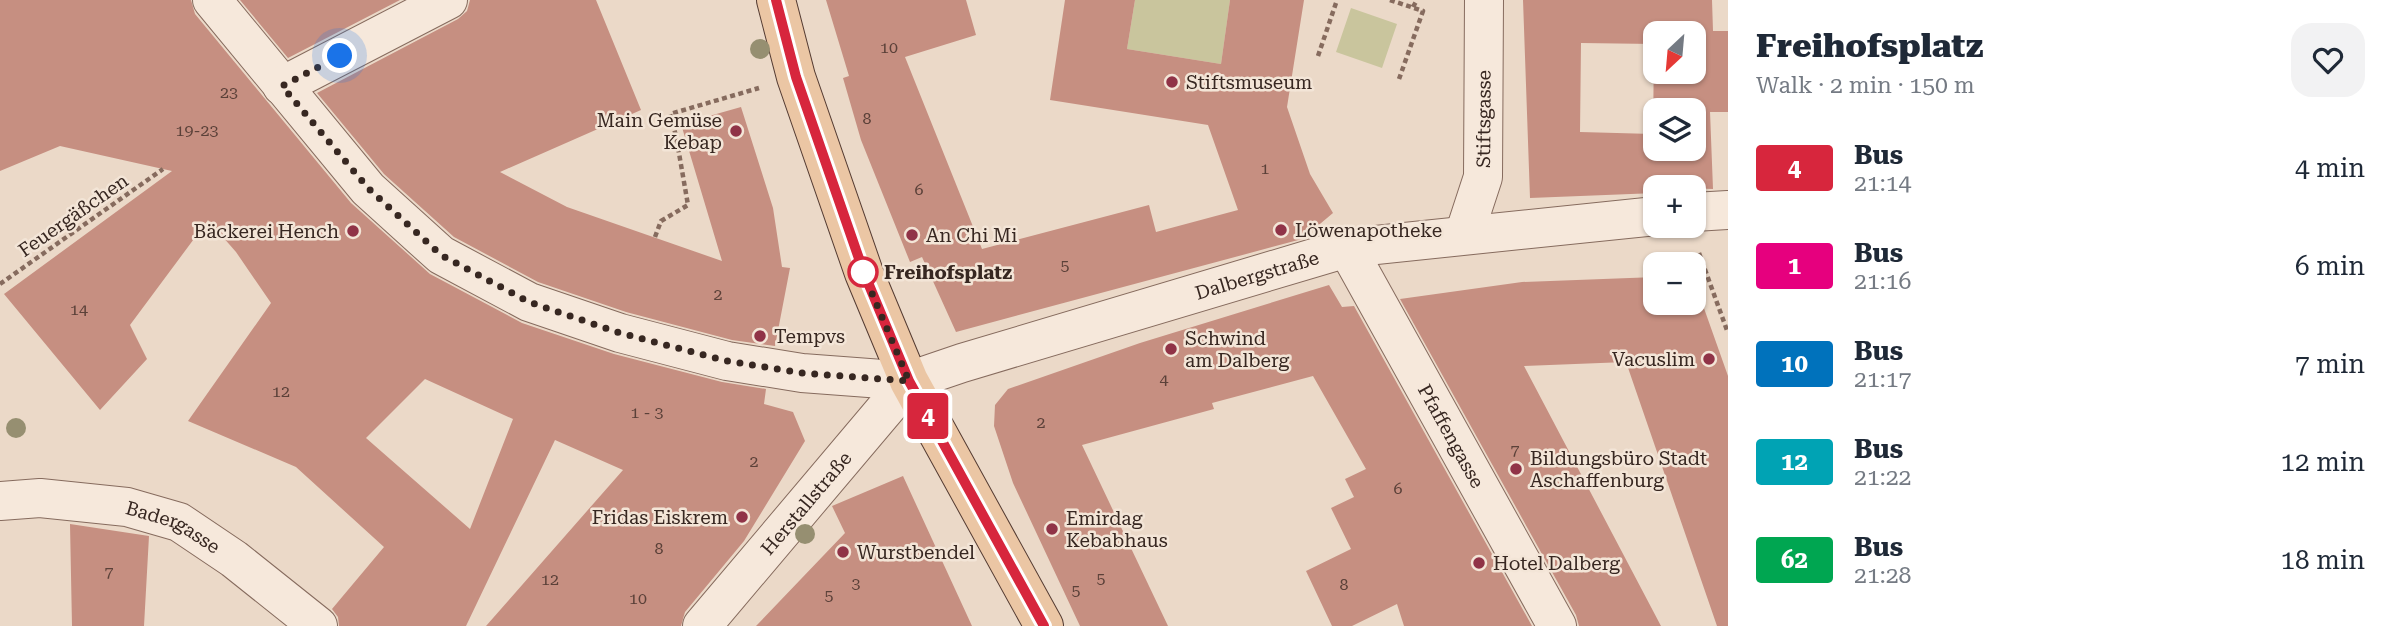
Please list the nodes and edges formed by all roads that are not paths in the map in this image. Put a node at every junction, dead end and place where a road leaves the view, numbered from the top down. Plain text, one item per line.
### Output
1 (212, 0) edge
2 (447, 0) edge
3 (776, 0) edge
4 (1484, 0) edge
5 (282, 86) junction
6 (1728, 210) edge
7 (1706, 211) edge
8 (1643, 217) edge
9 (1464, 235) junction
10 (1348, 248) junction
11 (909, 381) junction
12 (0, 501) edge
13 (703, 625) edge
14 (318, 626) edge
15 (1044, 626) edge
16 (1557, 626) edge

1 - 5 street
2 - 5 street
3 - 11 main road
4 - 9 street, Stiftsgasse
5 - 11 street
6 - 7 street
8 - 9 street, Dalbergstraße
9 - 10 street, Dalbergstraße
10 - 11 street, Dalbergstraße
10 - 16 street, Pfaffengasse
11 - 13 street, Herstallstraße
11 - 15 main road
12 - 14 street, Badergasse

